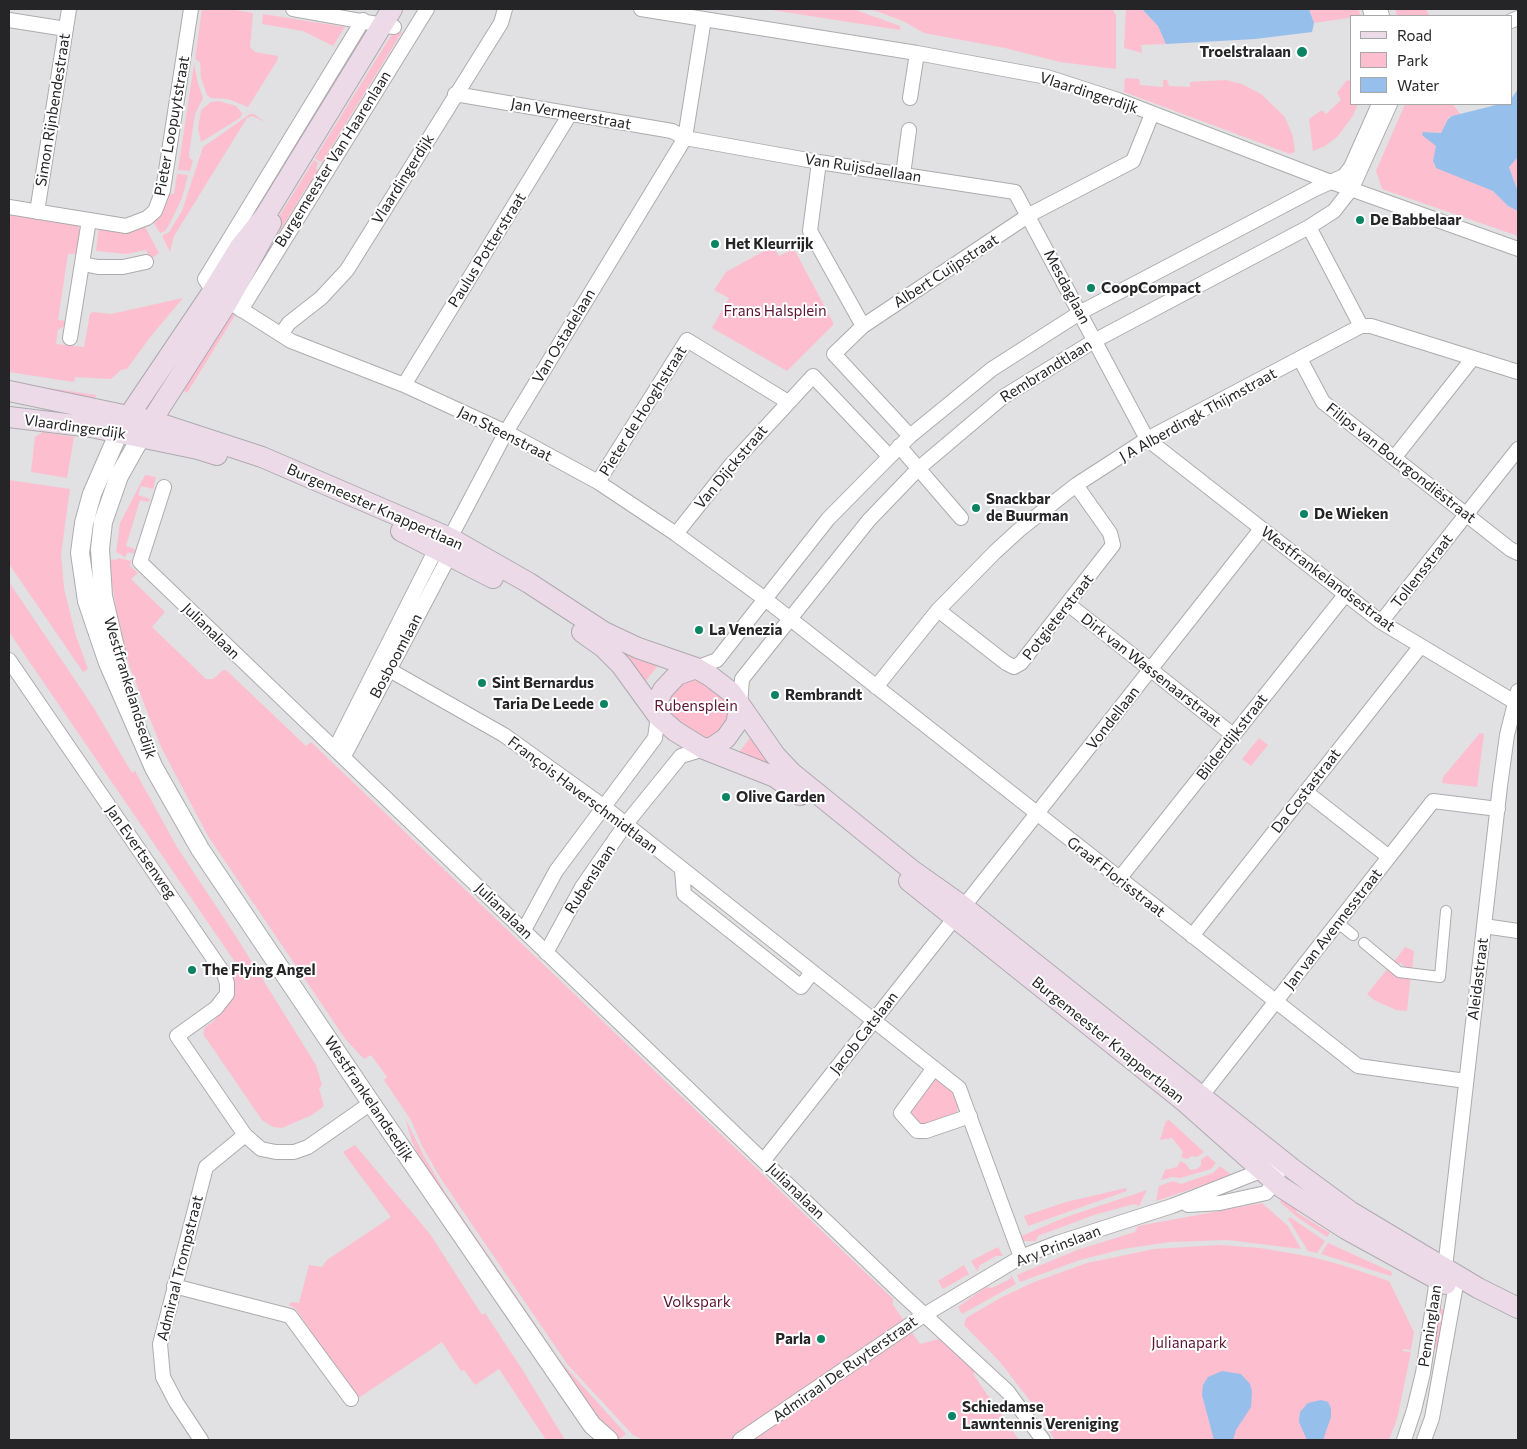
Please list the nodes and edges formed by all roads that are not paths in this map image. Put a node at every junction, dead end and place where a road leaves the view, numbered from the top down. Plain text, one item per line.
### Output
1 (69, 9) edge
2 (191, 9) edge
3 (293, 9) edge
4 (405, 9) edge
5 (427, 9) edge
6 (505, 9) edge
7 (641, 9) edge
8 (704, 19) junction
9 (9, 20) edge
10 (383, 20) edge
11 (66, 29) junction
12 (917, 52) junction
13 (455, 94) junction
14 (910, 98) dead end
15 (1379, 105) edge
16 (1390, 105) edge
17 (570, 114) junction
18 (1152, 114) junction
19 (909, 130) dead end
20 (685, 138) junction
21 (819, 162) junction
22 (903, 175) junction
23 (1331, 182) junction
24 (1352, 188) junction
25 (9, 207) edge
26 (37, 212) junction
27 (1029, 215) junction
28 (89, 220) junction
29 (1309, 228) junction
30 (1518, 248) edge
31 (146, 262) dead end
32 (83, 264) junction
33 (227, 300) junction
34 (1081, 312) junction
35 (863, 326) junction
36 (1361, 326) junction
37 (281, 334) junction
38 (70, 338) dead end
39 (1094, 340) junction
40 (1472, 358) junction
41 (1300, 359) junction
42 (1518, 372) edge
43 (404, 385) junction
44 (9, 391) edge
45 (788, 402) junction
46 (9, 418) edge
47 (123, 424) junction
48 (146, 429) junction
49 (506, 432) junction
50 (910, 436) junction
51 (1147, 439) junction
52 (1518, 449) edge
53 (894, 451) junction
54 (1394, 458) junction
55 (920, 468) junction
56 (598, 482) junction
57 (1076, 485) junction
58 (164, 487) dead end
59 (1466, 515) junction
60 (961, 518) dead end
61 (1262, 529) junction
62 (676, 534) junction
63 (445, 547) junction
64 (1518, 553) edge
65 (1344, 595) junction
66 (765, 599) junction
67 (1068, 604) junction
68 (938, 610) junction
69 (790, 619) junction
70 (1381, 622) junction
71 (1420, 647) junction
72 (9, 660) edge
73 (384, 666) junction
74 (696, 668) junction
75 (1151, 669) junction
76 (876, 687) junction
77 (1517, 699) edge
78 (740, 705) junction
79 (658, 716) junction
80 (1234, 735) junction
81 (704, 749) junction
82 (339, 753) junction
83 (154, 768) junction
84 (1306, 792) junction
85 (603, 806) junction
86 (1498, 809) junction
87 (1037, 814) junction
88 (625, 825) junction
89 (1389, 857) junction
90 (1119, 879) junction
91 (1446, 911) dead end
92 (960, 913) junction
93 (1338, 923) junction
94 (1484, 926) junction
95 (524, 930) junction
96 (1518, 931) edge
97 (1353, 935) dead end
98 (1192, 936) junction
99 (1364, 943) dead end
100 (546, 953) junction
101 (1276, 1002) junction
102 (874, 1021) junction
103 (934, 1068) junction
104 (1466, 1081) junction
105 (1197, 1102) junction
106 (371, 1103) junction
107 (970, 1116) junction
108 (245, 1134) junction
109 (764, 1160) junction
110 (1282, 1161) junction
111 (1269, 1176) junction
112 (1172, 1206) junction
113 (1021, 1257) junction
114 (1441, 1274) junction
115 (174, 1286) junction
116 (1455, 1290) junction
117 (1518, 1308) edge
118 (924, 1314) junction
119 (1518, 1323) edge
120 (351, 1400) dead end
121 (595, 1433) edge
122 (201, 1440) edge
123 (610, 1440) edge
124 (740, 1440) edge
125 (1043, 1440) edge
126 (1404, 1440) edge
127 (1424, 1440) edge

1 - 11 street, Simon Rijnbendestraat
2 - 28 street, Pieter Loopuytstraat
3 - 10 street
4 - 10 main road, Burgemeester Van Haarenlaan
5 - 33 street, Burgemeester Van Haarenlaan
6 - 13 street, Vlaardingerdijk
7 - 8 street, Vlaardingerdijk
8 - 12 street, Vlaardingerdijk
8 - 20 street
9 - 11 street
10 - 33 main road, Burgemeester Van Haarenlaan
11 - 26 street, Simon Rijnbendestraat
12 - 14 street
12 - 18 street, Vlaardingerdijk
13 - 17 street, Jan Vermeerstraat
13 - 37 street, Vlaardingerdijk
15 - 23 street, Rembrandtlaan
16 - 24 street, Rembrandtlaan
17 - 20 street, Jan Vermeerstraat
17 - 43 street, Paulus Potterstraat
18 - 23 street, Vlaardingerdijk
18 - 27 street, Albert Cuijpstraat
19 - 22 street
20 - 21 street, Van Ruijsdaellaan
20 - 49 street, Van Ostadelaan
21 - 22 street, Van Ruijsdaellaan
21 - 35 street
22 - 27 street, Van Ruijsdaellaan
23 - 24 street, Vlaardingerdijk
23 - 34 street, Rembrandtlaan
24 - 29 street, Rembrandtlaan
24 - 30 street, Vlaardingerdijk
25 - 26 street, Pieter Loopuytstraat
26 - 28 street, Pieter Loopuytstraat
27 - 34 street, Mesdaglaan
27 - 35 street, Albert Cuijpstraat
28 - 32 street
29 - 36 street
29 - 39 street, Rembrandtlaan
31 - 32 street
32 - 38 street
33 - 37 street, Jan Steenstraat
33 - 47 main road, Burgemeester Van Haarenlaan
33 - 48 main road, Burgemeester Van Haarenlaan
34 - 39 street, Mesdaglaan
34 - 50 street, Rembrandtlaan
35 - 50 street, Albert Cuijpstraat
36 - 40 street
36 - 41 street, J A Alberdingk Thijmstraat
37 - 43 street, Jan Steenstraat
39 - 51 street, Mesdaglaan
39 - 55 street, Rembrandtlaan
40 - 42 street
40 - 54 street
41 - 51 street, J A Alberdingk Thijmstraat
41 - 54 street, Filips van Bourgondiëstraat
43 - 49 street, Jan Steenstraat
44 - 47 main road, Vlaardingerdijk
45 - 53 street, Van Dijckstraat
45 - 56 street, Pieter de Hooghstraat
45 - 62 street, Van Dijckstraat
46 - 47 main road, Vlaardingerdijk
47 - 48 main road, Vlaardingerdijk
47 - 83 street, Westfrankelandsedijk
48 - 63 main road, Burgemeester Knappertlaan
48 - 83 street, Westfrankelandsedijk
49 - 56 street, Jan Steenstraat
49 - 63 street, Van Ostadelaan
50 - 53 street, Rembrandtlaan
51 - 57 street, J A Alberdingk Thijmstraat
51 - 61 street, Westfrankelandsestraat
52 - 59 street, Tollensstraat
53 - 55 street
53 - 66 street, Rembrandtlaan
54 - 59 street, Filips van Bourgondiëstraat
55 - 60 street
55 - 69 street, Rembrandtlaan
56 - 62 street, Jan Steenstraat
57 - 67 street, Potgieterstraat
57 - 68 street, J A Alberdingk Thijmstraat
58 - 82 street, Julianalaan
59 - 64 street, Filips van Bourgondiëstraat
59 - 70 street, Tollensstraat
61 - 65 street, Westfrankelandsestraat
61 - 75 street, Vondellaan
62 - 66 street, Jan Steenstraat
63 - 73 street, Bosboomlaan
63 - 74 main road, Burgemeester Knappertlaan
63 - 79 main road, Burgemeester Knappertlaan
65 - 70 street, Westfrankelandsestraat
65 - 80 street, Bilderdijkstraat
66 - 69 street
66 - 74 street, Rembrandtlaan
67 - 68 street, Potgieterstraat
67 - 75 street, Dirk van Wassenaarstraat
68 - 76 street, J A Alberdingk Thijmstraat
69 - 76 street, Graaf Florisstraat
69 - 78 street, Rembrandtlaan
70 - 71 street, Westfrankelandsestraat
71 - 77 street, Westfrankelandsestraat
71 - 84 street, Da Costastraat
72 - 108 street, Jan Evertsenweg
73 - 82 street, Bosboomlaan
73 - 85 street, François Haverschmidtlaan
74 - 78 main road
74 - 79 main road
75 - 80 street, Dirk van Wassenaarstraat
75 - 87 street, Vondellaan
76 - 87 street, Graaf Florisstraat
77 - 86 street, Aleidastraat
78 - 81 main road
78 - 92 main road, Burgemeester Knappertlaan
79 - 81 main road
79 - 85 street, Rubenslaan
80 - 90 street, Bilderdijkstraat
81 - 88 street, Rubenslaan
81 - 92 main road, Burgemeester Knappertlaan
82 - 95 street, Julianalaan
83 - 106 street, Westfrankelandsedijk
84 - 89 street
84 - 98 street, Da Costastraat
85 - 88 street, François Haverschmidtlaan
85 - 95 street, Rubenslaan
86 - 89 street, Jan van Avennesstraat
86 - 94 street, Aleidastraat
87 - 90 street, Graaf Florisstraat
87 - 92 street, Vondellaan
88 - 100 street, Rubenslaan
88 - 102 street, François Haverschmidtlaan
89 - 93 street, Jan van Avennesstraat
90 - 98 street, Graaf Florisstraat
91 - 99 street
92 - 102 street, Jacob Catslaan
92 - 105 main road, Burgemeester Knappertlaan
93 - 97 street
93 - 101 street, Jan van Avennesstraat
94 - 96 street
94 - 104 street, Aleidastraat
95 - 100 street, Julianalaan
98 - 101 street, Graaf Florisstraat
100 - 109 street, Julianalaan
101 - 104 street, Graaf Florisstraat
101 - 105 street, Jan van Avennesstraat
102 - 103 street, François Haverschmidtlaan
102 - 109 street, Jacob Catslaan
103 - 107 street, François Haverschmidtlaan
103 - 107 street
104 - 114 street, Aleidastraat
105 - 110 main road, Burgemeester Knappertlaan
105 - 111 main road, Burgemeester Knappertlaan
106 - 108 street
106 - 121 street, Westfrankelandsedijk
107 - 113 street, François Haverschmidtlaan
108 - 115 street, Admiraal Trompstraat
109 - 118 street, Julianalaan
110 - 111 street, Ary Prinslaan
110 - 114 main road, Burgemeester Knappertlaan
111 - 112 street, Ary Prinslaan
111 - 112 street, Ary Prinslaan
111 - 114 main road, Burgemeester Knappertlaan
112 - 113 street, Ary Prinslaan
113 - 118 street, Ary Prinslaan
114 - 116 main road, Burgemeester Knappertlaan
114 - 117 main road, Burgemeester Knappertlaan
114 - 126 street, Penninglaan
115 - 120 street
115 - 122 street, Admiraal Trompstraat
116 - 119 main road, Burgemeester Knappertlaan
116 - 127 street, Penninglaan
118 - 124 street, Admiraal De Ruyterstraat
118 - 125 street, Julianalaan
121 - 123 street, Westfrankelandsedijk

